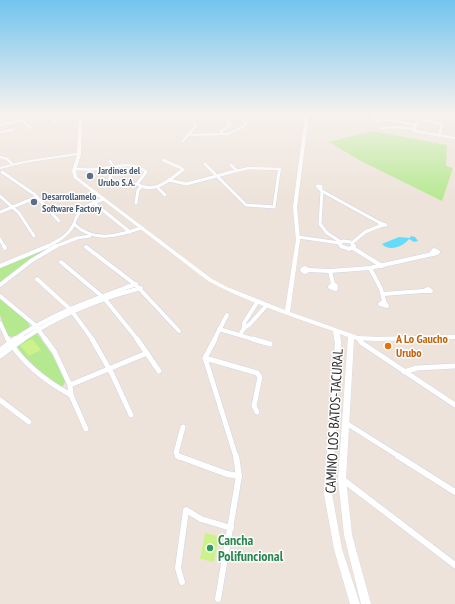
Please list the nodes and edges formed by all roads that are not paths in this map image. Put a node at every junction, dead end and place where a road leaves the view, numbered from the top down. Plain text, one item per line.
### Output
1 (80, 142) edge
2 (303, 142) edge
3 (79, 154) junction
4 (0, 157) edge
5 (163, 160) dead end
6 (110, 161) dead end
7 (12, 164) junction
8 (205, 164) dead end
9 (231, 165) dead end
10 (114, 167) junction
11 (0, 168) edge
12 (74, 169) junction
13 (237, 171) junction
14 (2, 172) dead end
15 (218, 175) junction
16 (109, 180) dead end
17 (169, 180) junction
18 (137, 184) junction
19 (123, 187) dead end
20 (141, 187) junction
21 (158, 188) junction
22 (166, 195) dead end
23 (0, 196) edge
24 (36, 196) junction
25 (104, 199) junction
26 (94, 202) junction
27 (136, 202) dead end
28 (12, 206) junction
29 (0, 211) edge
30 (59, 221) dead end
31 (74, 224) junction
32 (141, 228) junction
33 (130, 232) junction
34 (34, 236) dead end
35 (91, 236) junction
36 (0, 238) edge
37 (298, 239) junction
38 (340, 243) junction
39 (352, 243) junction
40 (48, 246) junction
41 (55, 247) junction
42 (86, 247) dead end
43 (5, 248) dead end
44 (353, 248) junction
45 (49, 250) junction
46 (431, 254) dead end
47 (61, 262) dead end
48 (0, 266) edge
49 (382, 266) junction
50 (370, 268) junction
51 (309, 270) dead end
52 (330, 271) junction
53 (37, 280) dead end
54 (136, 284) junction
55 (332, 284) dead end
56 (0, 285) edge
57 (141, 288) junction
58 (423, 291) dead end
59 (383, 294) junction
60 (0, 296) edge
61 (103, 296) junction
62 (258, 301) junction
63 (384, 301) dead end
64 (267, 305) junction
65 (70, 309) junction
66 (253, 309) junction
67 (261, 312) junction
68 (287, 312) junction
69 (227, 315) dead end
70 (0, 324) edge
71 (36, 326) junction
72 (244, 328) junction
73 (219, 329) junction
74 (336, 330) junction
75 (178, 331) dead end
76 (240, 335) junction
77 (355, 337) junction
78 (455, 337) edge
79 (11, 344) junction
80 (270, 344) dead end
81 (0, 350) edge
82 (147, 353) junction
83 (0, 356) edge
84 (205, 358) junction
85 (455, 366) edge
86 (110, 369) junction
87 (159, 371) dead end
88 (404, 372) junction
89 (70, 385) junction
90 (71, 395) junction
91 (0, 400) edge
92 (455, 405) edge
93 (257, 412) dead end
94 (131, 415) dead end
95 (29, 422) dead end
96 (346, 423) junction
97 (182, 428) dead end
98 (86, 429) dead end
99 (239, 476) junction
100 (342, 479) junction
101 (455, 492) edge
102 (231, 528) junction
103 (455, 565) edge
104 (182, 582) dead end
105 (218, 599) dead end
106 (355, 604) edge
107 (366, 604) edge

1 - 3 street
2 - 37 street
3 - 7 street
3 - 12 street
4 - 7 street
5 - 17 street
6 - 10 street
7 - 11 street
8 - 15 street
9 - 13 street
10 - 12 street
10 - 16 street
10 - 18 street
12 - 25 street
13 - 15 street
13 - 15 street
14 - 24 street
15 - 17 street
17 - 21 street
18 - 19 street
18 - 20 street
20 - 21 street
20 - 27 street
21 - 22 street
23 - 28 street
24 - 28 street
24 - 30 street
25 - 26 street
25 - 32 street
26 - 31 street
26 - 33 street
28 - 29 street
28 - 34 street
31 - 35 street
31 - 40 street
32 - 33 street
32 - 62 street
33 - 35 street
35 - 41 street
36 - 43 street
37 - 38 street
37 - 68 street
38 - 39 street
38 - 39 street
38 - 44 street
39 - 44 street
40 - 41 street
40 - 45 street
40 - 48 street
41 - 45 street
42 - 54 street
44 - 49 street
45 - 56 street
46 - 49 street
47 - 61 street
49 - 50 street
50 - 52 street
50 - 59 street
51 - 52 street
52 - 55 street
53 - 65 street
54 - 57 street
54 - 61 street
57 - 61 street
57 - 75 street
58 - 59 street
59 - 63 street
60 - 71 street
61 - 65 street
61 - 82 street
62 - 64 street
62 - 66 street
64 - 67 street
64 - 68 street
65 - 71 street
65 - 86 street
66 - 67 street
66 - 72 street
67 - 72 street
68 - 74 street
69 - 73 street
70 - 79 street
71 - 79 street
71 - 89 street
72 - 76 street
73 - 76 street
73 - 84 street
74 - 77 street
74 - 106 street, CAMINO LOS BATOS-TACURAL
76 - 80 street
77 - 78 street
77 - 88 street
77 - 96 street, CAMINO LOS BATOS-TACURAL
79 - 81 street
79 - 83 street
79 - 90 street
82 - 86 street
82 - 87 street
84 - 93 street
84 - 99 street
85 - 88 street
86 - 89 street
86 - 94 street
88 - 92 street
89 - 90 street
90 - 98 street
91 - 95 street
96 - 100 street, CAMINO LOS BATOS-TACURAL
96 - 101 street
97 - 99 street
99 - 102 street
100 - 103 street
100 - 107 street, CAMINO LOS BATOS-TACURAL
102 - 104 street
102 - 105 street

